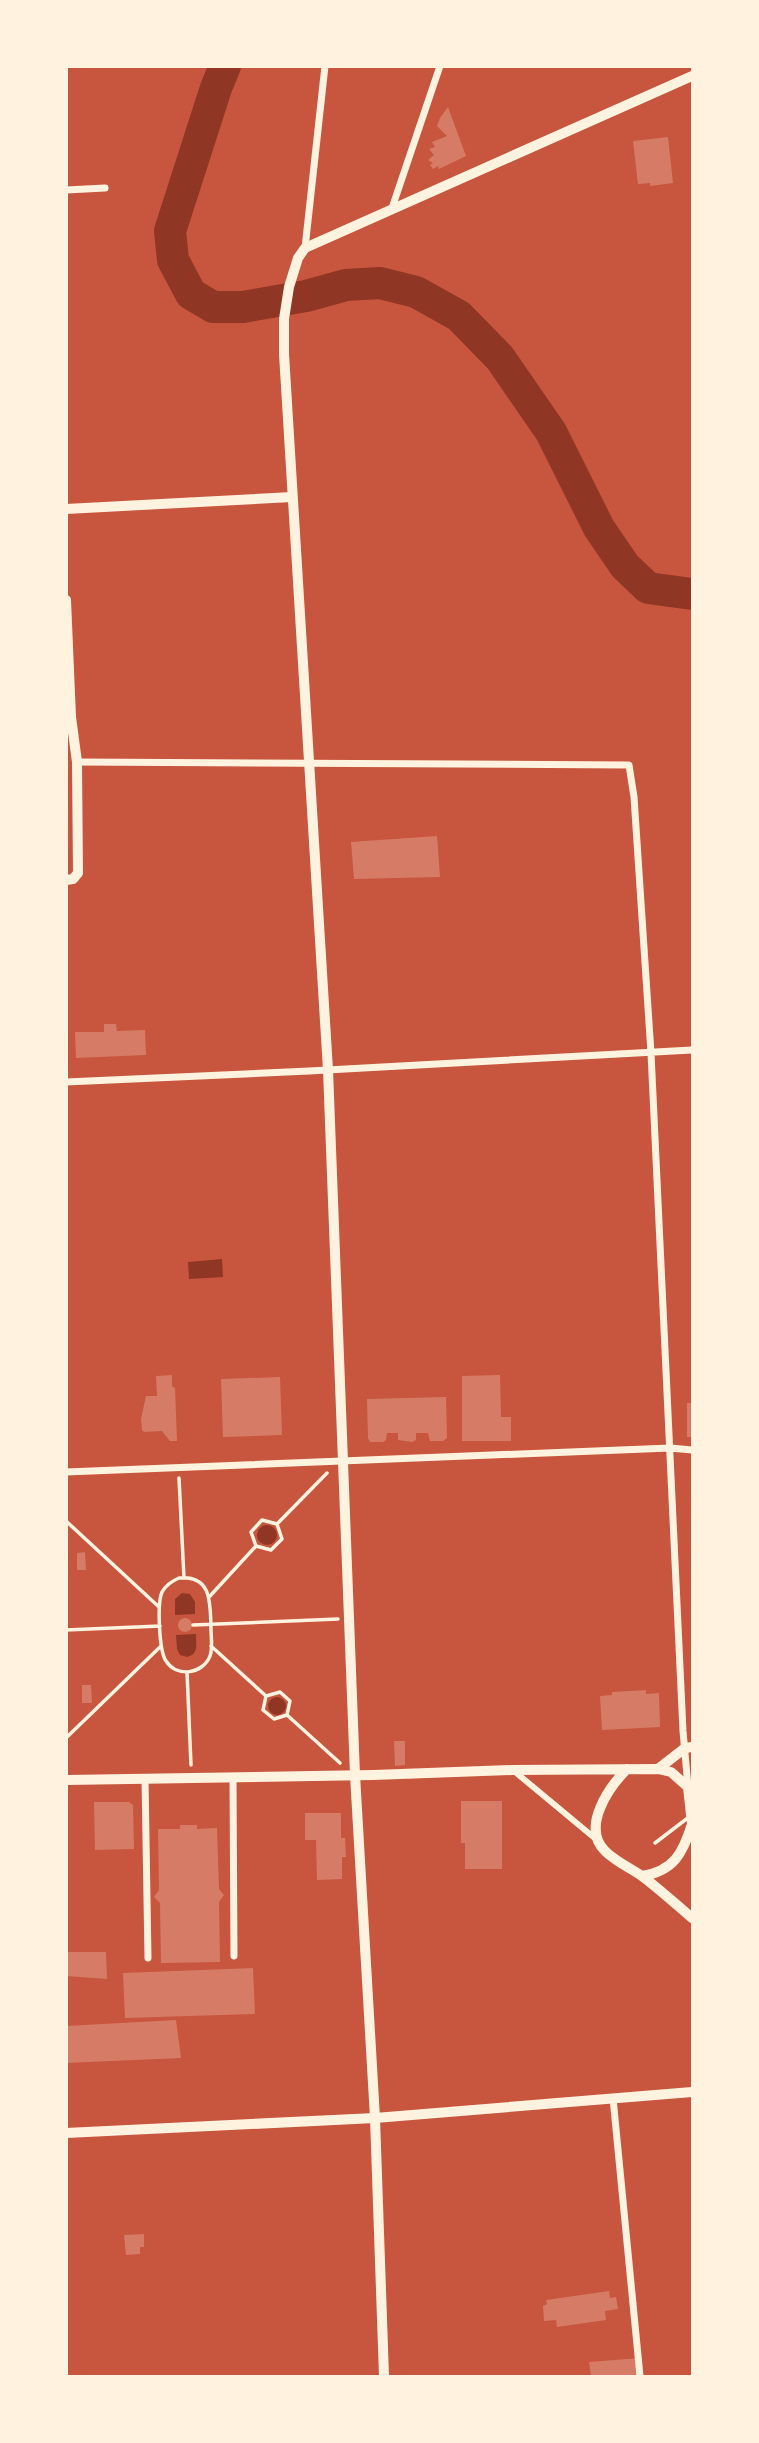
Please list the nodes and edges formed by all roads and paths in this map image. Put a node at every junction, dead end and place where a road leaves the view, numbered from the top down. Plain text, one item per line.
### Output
1 (325, 66) edge
2 (440, 66) edge
3 (692, 76) edge
4 (105, 188) dead end
5 (66, 190) edge
6 (392, 208) junction
7 (306, 248) junction
8 (292, 497) junction
9 (66, 509) edge
10 (66, 600) edge
11 (77, 762) junction
12 (309, 763) junction
13 (66, 880) edge
14 (692, 1050) edge
15 (651, 1053) junction
16 (328, 1070) junction
17 (66, 1082) edge
18 (670, 1448) junction
19 (692, 1450) edge
20 (343, 1461) junction
21 (179, 1467) junction
22 (66, 1472) edge
23 (66, 1521) edge
24 (277, 1524) junction
25 (256, 1546) junction
26 (184, 1578) junction
27 (209, 1597) junction
28 (159, 1607) junction
29 (349, 1618) junction
30 (211, 1624) junction
31 (193, 1625) dead end
32 (160, 1626) junction
33 (66, 1630) edge
34 (161, 1646) junction
35 (211, 1646) junction
36 (187, 1672) junction
37 (266, 1696) junction
38 (287, 1715) junction
39 (66, 1738) edge
40 (689, 1747) edge
41 (627, 1769) junction
42 (658, 1769) junction
43 (512, 1770) junction
44 (355, 1775) junction
45 (233, 1777) junction
46 (191, 1778) junction
47 (145, 1779) junction
48 (66, 1780) edge
49 (688, 1787) junction
50 (692, 1819) edge
51 (599, 1841) junction
52 (655, 1843) dead end
53 (642, 1876) junction
54 (692, 1918) edge
55 (234, 1956) dead end
56 (149, 1958) dead end
57 (692, 2092) edge
58 (613, 2098) junction
59 (375, 2118) junction
60 (66, 2133) edge
61 (384, 2376) edge
62 (640, 2376) edge

1 - 7 street
2 - 6 street
3 - 6 street
4 - 5 street
6 - 7 street
7 - 8 street
8 - 9 street
8 - 12 street
10 - 11 street
11 - 12 street
11 - 13 street
12 - 15 street
12 - 16 street
14 - 15 street
15 - 16 street
15 - 18 street
16 - 17 street
16 - 20 street
18 - 19 street
18 - 20 street
18 - 40 street
20 - 21 street
20 - 24 path
20 - 29 street
21 - 22 street
21 - 26 path
23 - 28 path
24 - 25 path
24 - 25 path
25 - 27 path
26 - 27 path
26 - 28 path
27 - 30 path
28 - 32 path
29 - 30 path
29 - 44 street
30 - 31 path
30 - 35 path
32 - 33 path
32 - 34 path
34 - 36 path
34 - 39 path
35 - 36 path
35 - 37 path
36 - 46 path
37 - 38 path
37 - 38 path
38 - 44 path
40 - 42 street
40 - 49 street
41 - 42 main road
41 - 43 main road
41 - 51 main road
42 - 49 main road
43 - 44 main road
43 - 51 street
44 - 45 main road
44 - 59 street
45 - 46 main road
45 - 55 street
46 - 47 main road
47 - 48 main road
47 - 56 street
49 - 50 main road
50 - 52 lane
50 - 53 main road
51 - 53 main road
53 - 54 main road
57 - 58 main road
58 - 59 main road
58 - 62 street
59 - 60 main road
59 - 61 street

